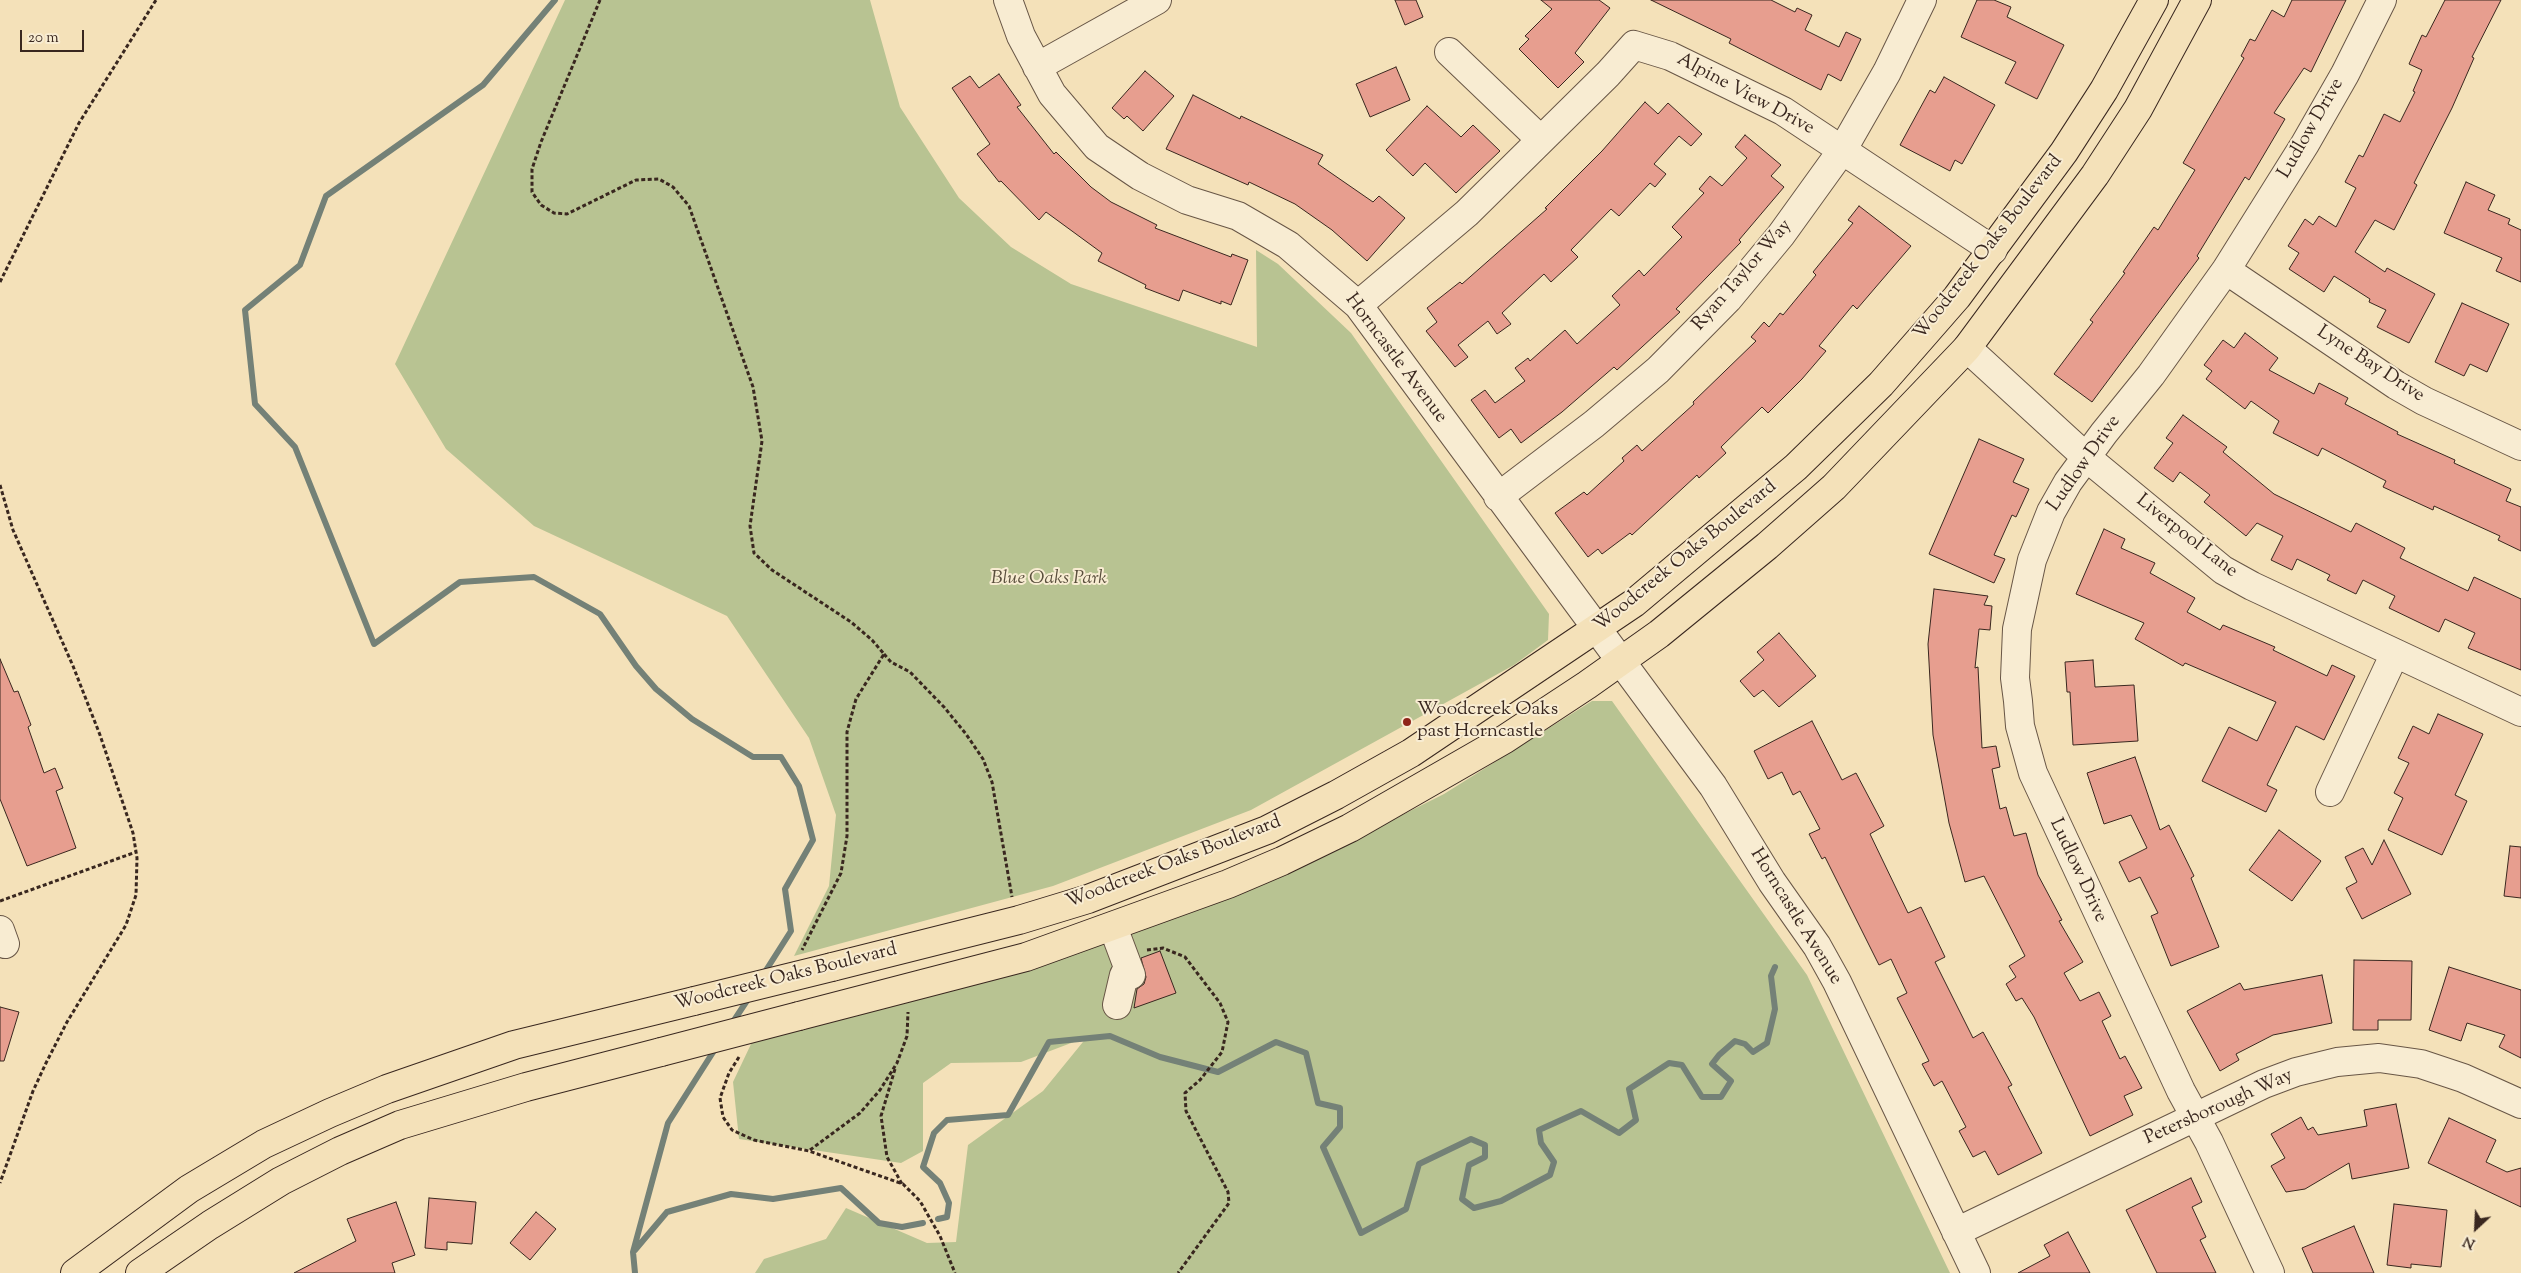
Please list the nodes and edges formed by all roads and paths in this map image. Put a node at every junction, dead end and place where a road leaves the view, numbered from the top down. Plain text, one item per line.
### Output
1 (156, 0) edge
2 (600, 0) edge
3 (1008, 0) edge
4 (1157, 0) edge
5 (1922, 0) edge
6 (2154, 0) edge
7 (2197, 0) edge
8 (2382, 0) edge
9 (1448, 52) dead end
10 (1037, 67) junction
11 (1541, 140) junction
12 (1843, 149) junction
13 (1993, 250) junction
14 (2226, 270) junction
15 (0, 282) edge
16 (1358, 305) junction
17 (1966, 348) junction
18 (2521, 446) edge
19 (2086, 457) junction
20 (0, 484) edge
21 (1498, 497) junction
22 (1596, 630) junction
23 (2395, 653) junction
24 (884, 654) junction
25 (1620, 662) junction
26 (2521, 712) edge
27 (2330, 792) dead end
28 (136, 852) junction
29 (0, 902) edge
30 (1019, 920) junction
31 (1114, 926) junction
32 (798, 958) dead end
33 (1125, 958) junction
34 (904, 989) junction
35 (1117, 1005) dead end
36 (744, 1048) dead end
37 (897, 1063) junction
38 (2521, 1104) edge
39 (2195, 1116) junction
40 (809, 1151) junction
41 (0, 1183) edge
42 (903, 1184) junction
43 (1956, 1232) junction
44 (75, 1273) edge
45 (140, 1273) edge
46 (955, 1273) edge
47 (1178, 1273) edge
48 (1976, 1273) edge
49 (2270, 1273) edge

1 - 15 path
2 - 24 path
3 - 10 street, Horncastle Avenue
4 - 10 street
5 - 12 street, Ryan Taylor Way
6 - 13 main road, Woodcreek Oaks Boulevard
7 - 17 main road, Woodcreek Oaks Boulevard
8 - 14 street, Ludlow Drive
9 - 11 street
10 - 16 street, Horncastle Avenue
11 - 12 street, Alpine View Drive
11 - 16 street, Alpine View Drive
12 - 13 street, Alpine View Drive
12 - 21 street, Ryan Taylor Way
13 - 22 main road, Woodcreek Oaks Boulevard
14 - 18 street, Lyne Bay Drive
14 - 19 street, Ludlow Drive
16 - 21 street, Horncastle Avenue
17 - 19 street, Liverpool Lane
17 - 25 main road, Woodcreek Oaks Boulevard
19 - 23 street, Liverpool Lane
19 - 39 street, Ludlow Drive
20 - 28 path
21 - 22 street, Horncastle Avenue
22 - 25 street, Horncastle Avenue
22 - 30 main road, Woodcreek Oaks Boulevard
23 - 26 street, Liverpool Lane
23 - 27 street
24 - 30 path
24 - 32 path
25 - 31 main road, Woodcreek Oaks Boulevard
25 - 43 street, Horncastle Avenue
28 - 29 path
28 - 41 path
30 - 44 main road, Woodcreek Oaks Boulevard, bridge
31 - 33 street
31 - 34 main road, Woodcreek Oaks Boulevard
33 - 35 street
33 - 47 path
34 - 37 path
34 - 45 main road, Woodcreek Oaks Boulevard, bridge
36 - 40 path
37 - 40 path
37 - 42 path
38 - 39 street, Petersborough Way
39 - 43 street, Petersborough Way
39 - 49 street, Ludlow Drive
40 - 42 path
42 - 46 path
43 - 48 street, Horncastle Avenue

